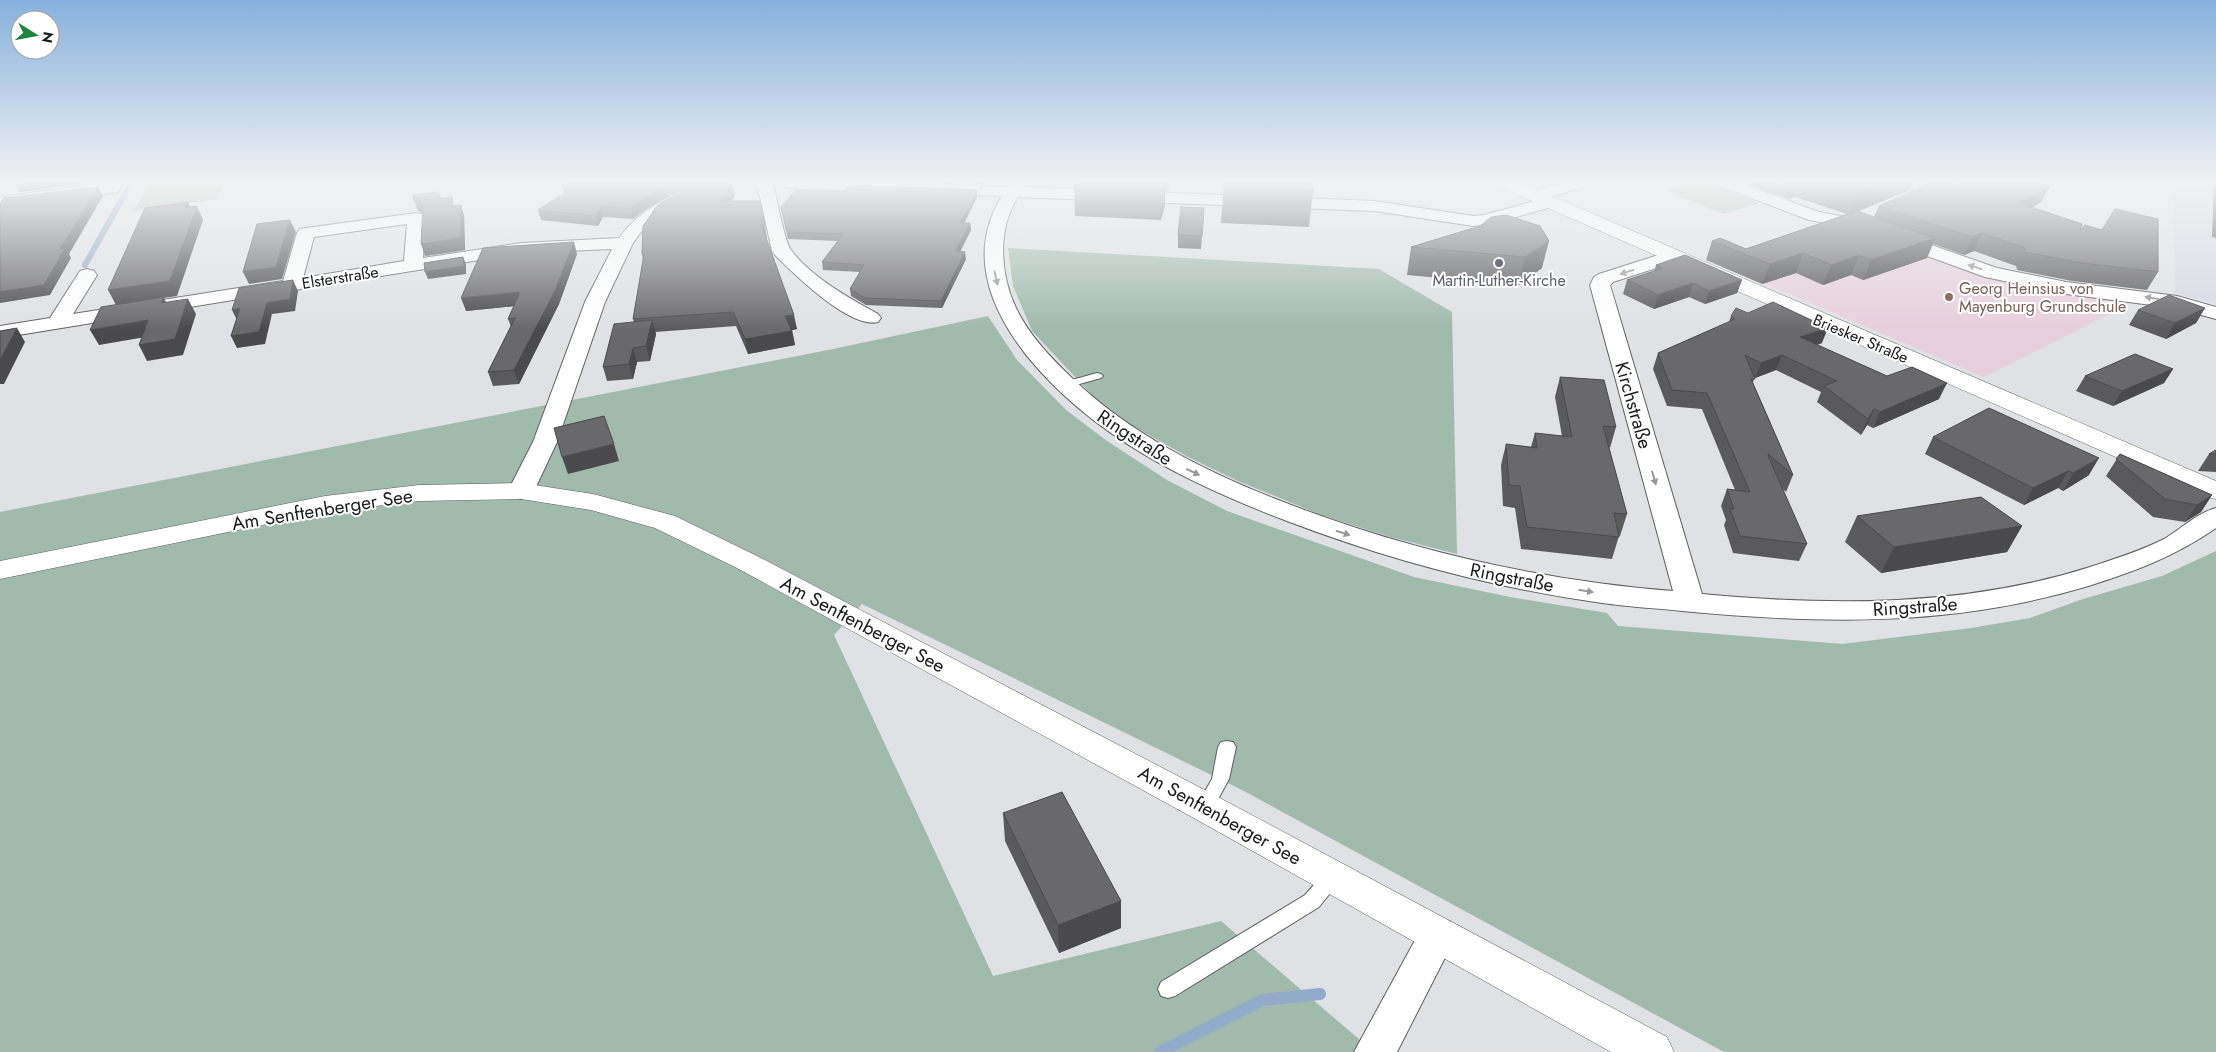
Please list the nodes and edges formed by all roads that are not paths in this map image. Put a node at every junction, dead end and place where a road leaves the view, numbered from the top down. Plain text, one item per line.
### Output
1 (313, 232) edge
2 (415, 232) edge
3 (632, 232) edge
4 (777, 232) edge
5 (996, 232) edge
6 (1619, 232) edge
7 (1876, 232) edge
8 (624, 243) junction
9 (1674, 256) junction
10 (413, 266) junction
11 (87, 275) dead end
12 (291, 285) junction
13 (2216, 313) edge
14 (871, 318) dead end
15 (57, 323) junction
16 (0, 332) edge
17 (1097, 376) dead end
18 (1065, 385) junction
19 (521, 491) junction
20 (2216, 491) edge
21 (2216, 516) edge
22 (0, 570) edge
23 (1690, 602) junction
24 (1227, 747) dead end
25 (1205, 807) junction
26 (1333, 877) junction
27 (1438, 934) junction
28 (1168, 989) dead end
29 (1376, 1052) edge
30 (1652, 1052) edge

1 - 12 street
2 - 10 street
3 - 8 street
4 - 14 street
5 -> 18 street, Ringstraße
6 - 9 street, Briesker Straße
13 -> 7 street
8 - 10 street, Elsterstraße
8 - 19 street
9 - 20 street, Briesker Straße
9 -> 23 street, Kirchstraße
10 - 12 street, Elsterstraße
11 - 15 street
12 - 15 street, Elsterstraße
15 - 16 street, Elsterstraße
17 - 18 lane
18 -> 23 street, Ringstraße
19 - 22 street, Am Senftenberger See
19 - 25 street, Am Senftenberger See
21 - 23 street, Ringstraße
24 - 25 lane
25 - 26 street, Am Senftenberger See
26 - 27 street, Am Senftenberger See
26 - 28 lane
27 - 29 street
27 - 30 street, Am Senftenberger See

